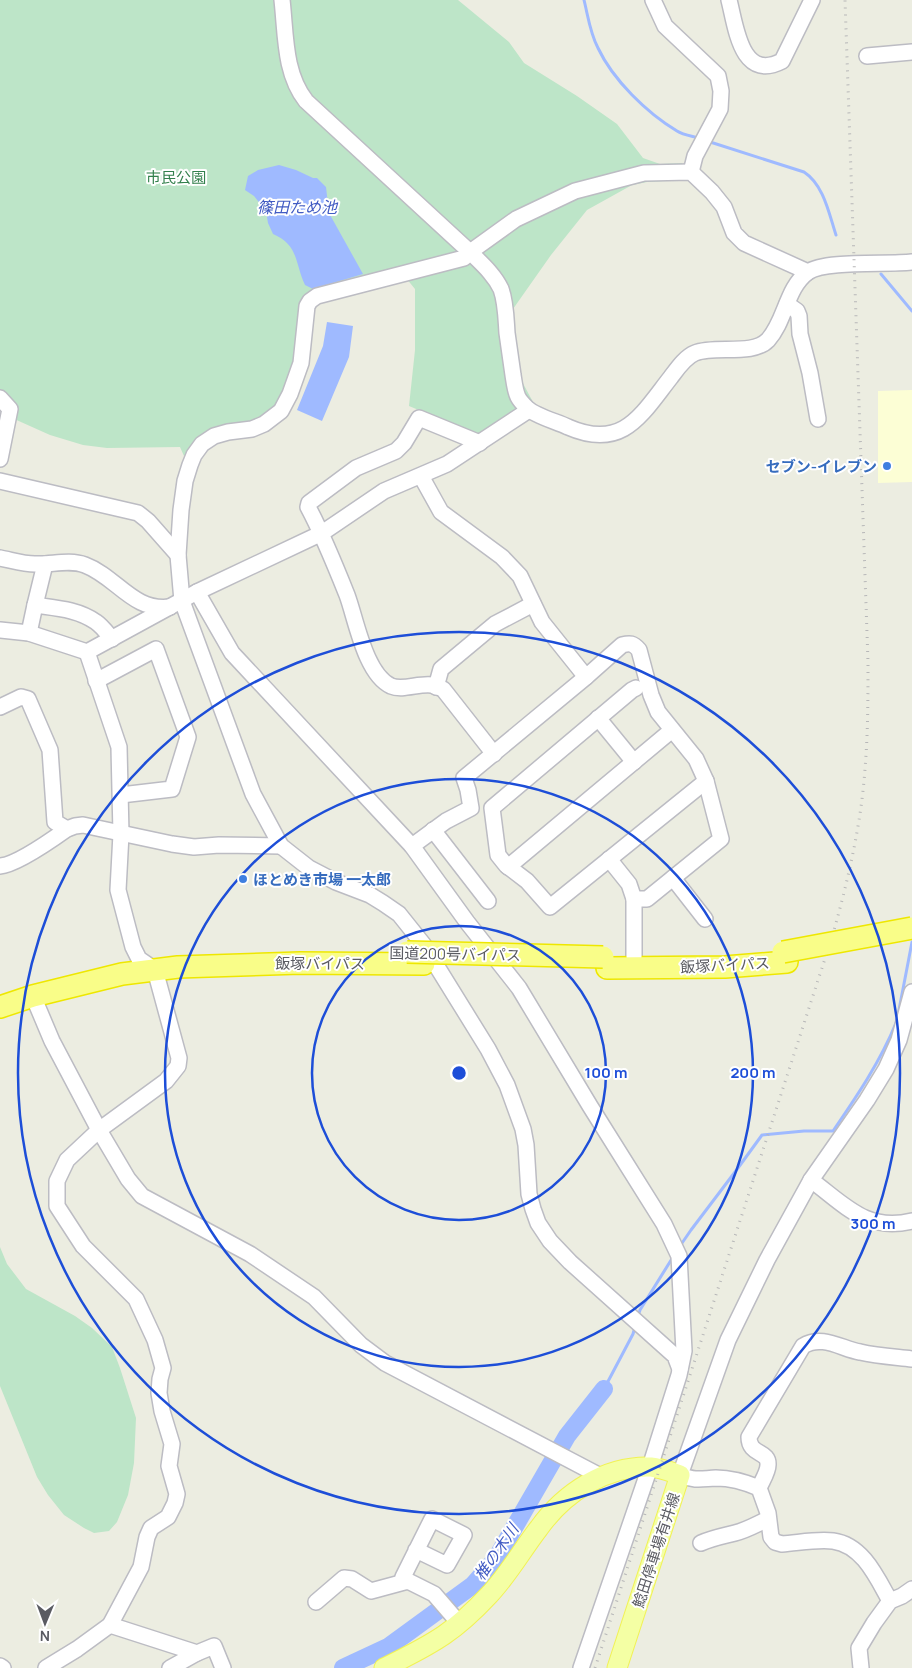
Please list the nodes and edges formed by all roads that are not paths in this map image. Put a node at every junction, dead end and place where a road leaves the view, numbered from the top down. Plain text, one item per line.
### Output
1 (282, 0) edge
2 (653, 0) edge
3 (728, 0) edge
4 (812, 0) edge
5 (912, 52) edge
6 (867, 56) dead end
7 (691, 172) junction
8 (470, 252) junction
9 (912, 262) edge
10 (808, 272) junction
11 (787, 304) junction
12 (0, 398) edge
13 (529, 410) junction
14 (818, 419) dead end
15 (480, 443) junction
16 (0, 459) edge
17 (421, 476) junction
18 (0, 481) edge
19 (322, 533) junction
20 (178, 555) junction
21 (0, 558) edge
22 (45, 564) junction
23 (197, 592) junction
24 (34, 604) junction
25 (178, 604) junction
26 (533, 604) junction
27 (0, 630) edge
28 (29, 633) junction
29 (112, 639) junction
30 (87, 652) junction
31 (586, 677) junction
32 (96, 681) junction
33 (436, 687) junction
34 (636, 689) dead end
35 (0, 707) edge
36 (598, 718) junction
37 (672, 730) junction
38 (494, 754) junction
39 (634, 762) junction
40 (706, 781) junction
41 (121, 794) junction
42 (67, 829) junction
43 (433, 830) junction
44 (121, 834) junction
45 (281, 846) junction
46 (412, 846) junction
47 (609, 859) junction
48 (0, 866) edge
49 (508, 867) junction
50 (673, 878) junction
51 (634, 899) junction
52 (488, 900) dead end
53 (705, 919) dead end
54 (912, 928) edge
55 (912, 939) edge
56 (634, 957) junction
57 (785, 957) junction
58 (605, 963) junction
59 (147, 965) junction
60 (912, 992) edge
61 (0, 995) edge
62 (33, 996) junction
63 (0, 1007) edge
64 (99, 1130) junction
65 (811, 1180) junction
66 (912, 1221) edge
67 (912, 1359) edge
68 (680, 1369) junction
69 (650, 1467) junction
70 (680, 1475) junction
71 (602, 1477) junction
72 (759, 1488) junction
73 (768, 1519) junction
74 (701, 1543) dead end
75 (416, 1550) dead end
76 (408, 1581) junction
77 (912, 1589) edge
78 (890, 1601) junction
79 (316, 1602) dead end
80 (459, 1623) junction
81 (110, 1625) junction
82 (194, 1660) edge
83 (0, 1666) edge
84 (3, 1668) edge
85 (46, 1668) edge
86 (170, 1668) edge
87 (222, 1668) edge
88 (384, 1668) edge
89 (581, 1668) edge
90 (617, 1668) edge
91 (861, 1668) edge

1 - 8 street
2 - 7 street
3 - 4 street
5 - 6 street
7 - 8 street
7 - 10 street
8 - 13 street
8 - 20 street
9 - 10 street
10 - 11 street
11 - 13 street
11 - 14 street
12 - 16 street
13 - 15 street
15 - 17 street
15 - 19 street
17 - 19 street
17 - 26 street
18 - 20 street
19 - 23 street
19 - 33 street
20 - 25 street
21 - 22 street
22 - 24 street
22 - 25 street
23 - 25 street
23 - 46 street
24 - 28 street
24 - 29 street
25 - 29 street
25 - 45 street
26 - 31 street
26 - 33 street
27 - 28 street
28 - 30 street
29 - 30 street
30 - 32 street
31 - 37 street
31 - 38 street
32 - 41 street
32 - 41 street
33 - 38 street
34 - 36 street
35 - 42 street
36 - 39 street
36 - 49 street
37 - 39 street
37 - 40 street
38 - 43 street
39 - 49 street
40 - 47 street
40 - 50 street
41 - 44 street
42 - 44 street
42 - 48 street
43 - 46 street
43 - 52 street
44 - 45 street
44 - 59 street
45 - 68 street
46 - 68 street
47 - 49 street
47 - 51 street
50 - 51 street
50 - 53 street
51 - 56 street
54 - 57 highway, 国道200号バイパス, bridge
55 - 57 highway, 飯塚バイパス
56 - 57 highway, 国道200号バイパス
56 - 58 highway, 国道200号バイパス
57 - 58 highway, 飯塚バイパス
58 - 59 highway, 国道200号バイパス, bridge
59 - 61 highway, 国道200号バイパス
59 - 62 highway
59 - 64 street
60 - 65 street
62 - 63 highway
62 - 64 street
64 - 71 street
64 - 81 street
65 - 66 street
65 - 70 street
67 - 72 street
68 - 69 street
69 - 70 main road, 鯰田停車場有井線
69 - 71 main road, 鯰田停車場有井線
69 - 89 street
70 - 72 street
70 - 90 main road, 鯰田停車場有井線
71 - 80 main road, 鯰田停車場有井線
72 - 73 street
73 - 74 street
73 - 78 street
75 - 76 street
76 - 79 street
76 - 80 street
77 - 78 street
78 - 91 street
80 - 88 main road, 鯰田停車場有井線
81 - 82 street
81 - 85 street
82 - 86 street
82 - 87 street
83 - 84 street

